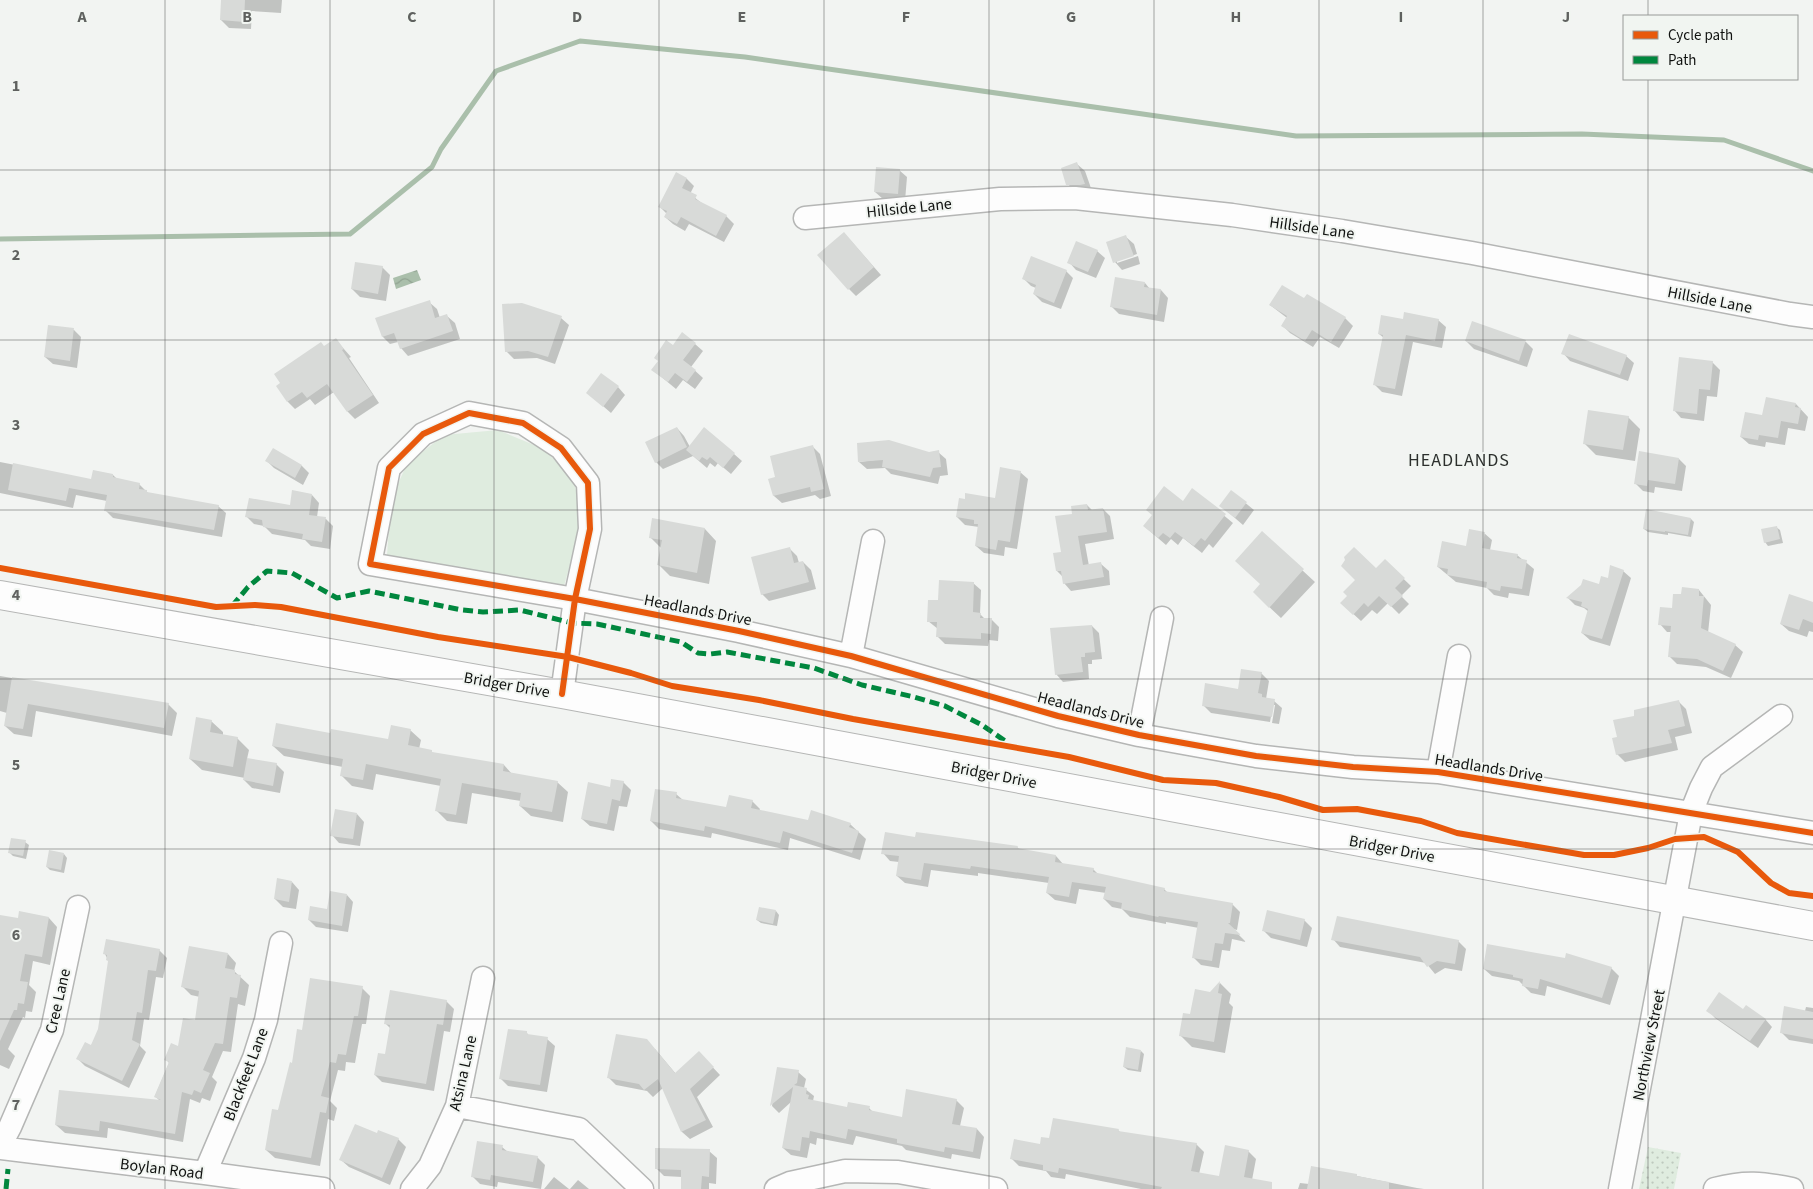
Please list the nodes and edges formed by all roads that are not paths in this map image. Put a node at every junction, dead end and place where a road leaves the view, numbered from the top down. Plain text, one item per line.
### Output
1 (805, 218) dead end
2 (1813, 317) edge
3 (873, 541) dead end
4 (0, 595) edge
5 (575, 599) junction
6 (1162, 618) dead end
7 (851, 656) junction
8 (1459, 656) dead end
9 (562, 694) junction
10 (1781, 716) dead end
11 (1139, 735) junction
12 (1438, 772) junction
13 (1692, 813) junction
14 (1813, 833) edge
15 (1676, 900) junction
16 (78, 907) dead end
17 (1813, 926) edge
18 (281, 943) dead end
19 (483, 978) dead end
20 (457, 1106) junction
21 (0, 1147) edge
22 (205, 1173) junction
23 (323, 1189) edge
24 (412, 1189) edge
25 (642, 1189) edge
26 (776, 1189) edge
27 (996, 1189) edge
28 (1620, 1189) edge
29 (1715, 1189) edge
30 (1792, 1189) edge

1 - 2 street, Hillside Lane
3 - 7 street
4 - 9 main road, Bridger Drive
5 - 5 street, Headlands Drive
5 - 7 street, Headlands Drive
5 - 9 street
6 - 11 street
7 - 11 street, Headlands Drive
8 - 12 street
9 - 15 main road, Bridger Drive
10 - 13 street, Northview Street
11 - 12 street, Headlands Drive
12 - 13 street, Headlands Drive
13 - 14 street, Headlands Drive
13 - 15 street, Northview Street
15 - 17 main road, Bridger Drive
15 - 28 street, Northview Street
16 - 21 street, Cree Lane
18 - 22 street, Blackfeet Lane
19 - 20 street, Atsina Lane
20 - 24 street, Atsina Lane
20 - 25 street
21 - 22 street, Boylan Road
22 - 23 street, Boylan Road
26 - 27 street
29 - 30 street

